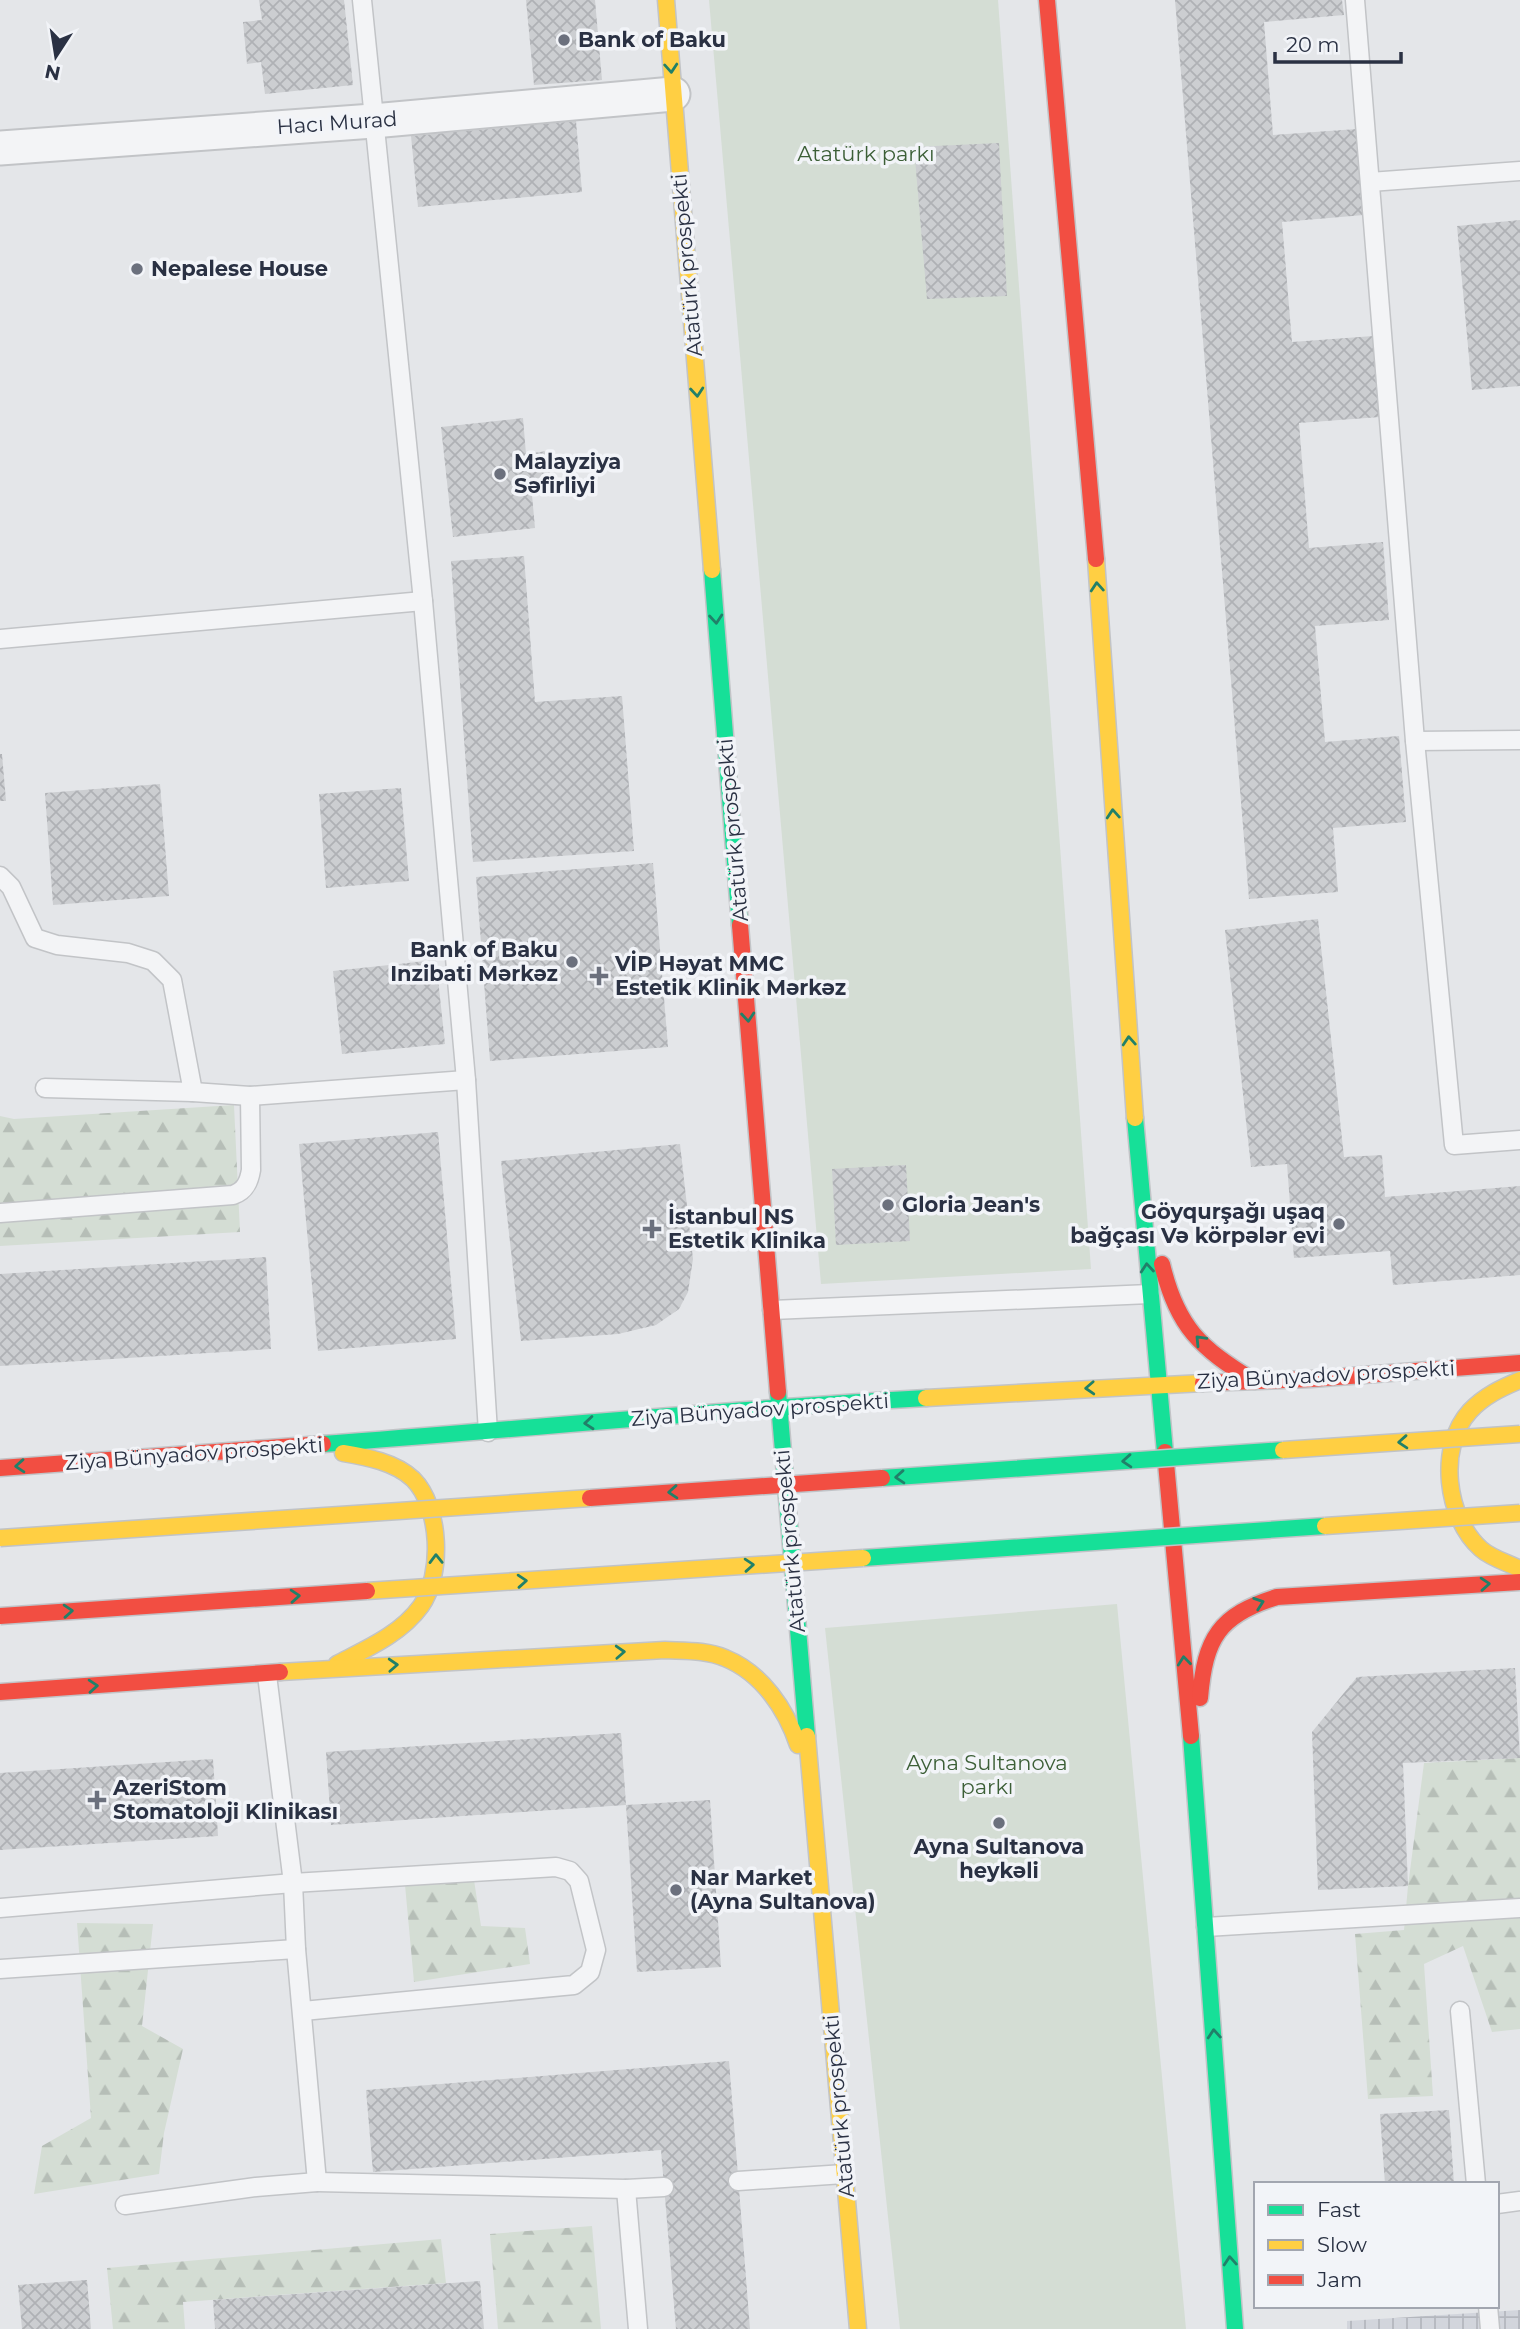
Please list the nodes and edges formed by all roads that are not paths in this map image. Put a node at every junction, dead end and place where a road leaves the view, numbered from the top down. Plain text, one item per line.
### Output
1 (362, 0) edge
2 (666, 0) edge
3 (1047, 0) edge
4 (1355, 0) edge
5 (673, 94) junction
6 (373, 121) junction
7 (0, 148) edge
8 (1520, 171) edge
9 (1370, 182) junction
10 (422, 601) junction
11 (0, 639) edge
12 (1520, 740) edge
13 (1415, 741) junction
14 (0, 876) edge
15 (466, 1080) junction
16 (45, 1088) dead end
17 (193, 1092) junction
18 (250, 1096) junction
19 (1520, 1140) edge
20 (1139, 1174) junction
21 (0, 1213) edge
22 (1150, 1294) junction
23 (772, 1310) junction
24 (1520, 1363) edge
25 (1520, 1380) edge
26 (1254, 1381) junction
27 (1158, 1385) junction
28 (779, 1406) junction
29 (488, 1432) junction
30 (1520, 1434) edge
31 (282, 1448) junction
32 (0, 1468) edge
33 (1520, 1513) edge
34 (0, 1538) edge
35 (1520, 1569) edge
36 (1520, 1582) edge
37 (0, 1616) edge
38 (326, 1669) junction
39 (267, 1675) junction
40 (0, 1692) edge
41 (1196, 1791) junction
42 (812, 1800) junction
43 (293, 1883) junction
44 (0, 1908) edge
45 (1520, 1908) edge
46 (1206, 1927) junction
47 (296, 1949) junction
48 (0, 1969) edge
49 (303, 2011) junction
50 (1460, 2011) dead end
51 (844, 2174) junction
52 (738, 2181) dead end
53 (317, 2182) junction
54 (1476, 2182) edge
55 (664, 2187) dead end
56 (626, 2189) junction
57 (1520, 2201) edge
58 (1499, 2204) edge
59 (125, 2205) dead end
60 (1488, 2308) edge
61 (638, 2329) edge
62 (858, 2329) edge
63 (1235, 2329) edge
64 (1490, 2329) edge

1 - 6 lane
2 -> 5 main road, Atatürk prospekti
20 -> 3 main road
4 - 9 lane
5 - 6 street, Hacı Murad
5 -> 23 main road, Atatürk prospekti
6 - 7 street, Hacı Murad
6 - 10 lane
8 - 9 lane
9 - 13 lane
10 - 11 lane
10 - 15 lane
12 - 13 lane
13 - 19 lane
14 - 17 lane
15 - 18 lane
15 - 29 lane
16 - 17 lane
17 - 18 lane
18 - 21 lane
22 -> 20 main road
26 -> 20 main road
22 - 23 lane
22 - 27 main road
23 - 28 main road, Atatürk prospekti
24 - 26 main road, Ziya Bünyadov prospekti
25 - 35 main road
26 - 27 main road, Ziya Bünyadov prospekti
27 -> 28 main road, Ziya Bünyadov prospekti
41 -> 27 main road
28 -> 29 main road, Ziya Bünyadov prospekti
28 - 42 main road, Atatürk prospekti
29 - 31 main road, Ziya Bünyadov prospekti
30 -> 34 main road, bridge
31 -> 32 main road, Ziya Bünyadov prospekti
38 -> 31 main road
37 -> 33 main road, bridge
41 -> 36 main road
38 - 39 main road
38 -> 42 main road
40 -> 39 main road
39 - 43 lane
41 - 46 main road
42 - 51 main road, Atatürk prospekti
43 - 44 lane
43 - 47 lane
43 - 49 lane
45 - 46 lane
63 -> 46 main road
47 - 48 lane
47 - 49 lane
49 - 53 lane
50 - 54 lane
51 - 52 lane
51 - 62 main road, Atatürk prospekti
53 - 56 lane
53 - 59 lane
55 - 56 lane
56 - 61 lane
57 - 58 lane
60 - 64 lane

